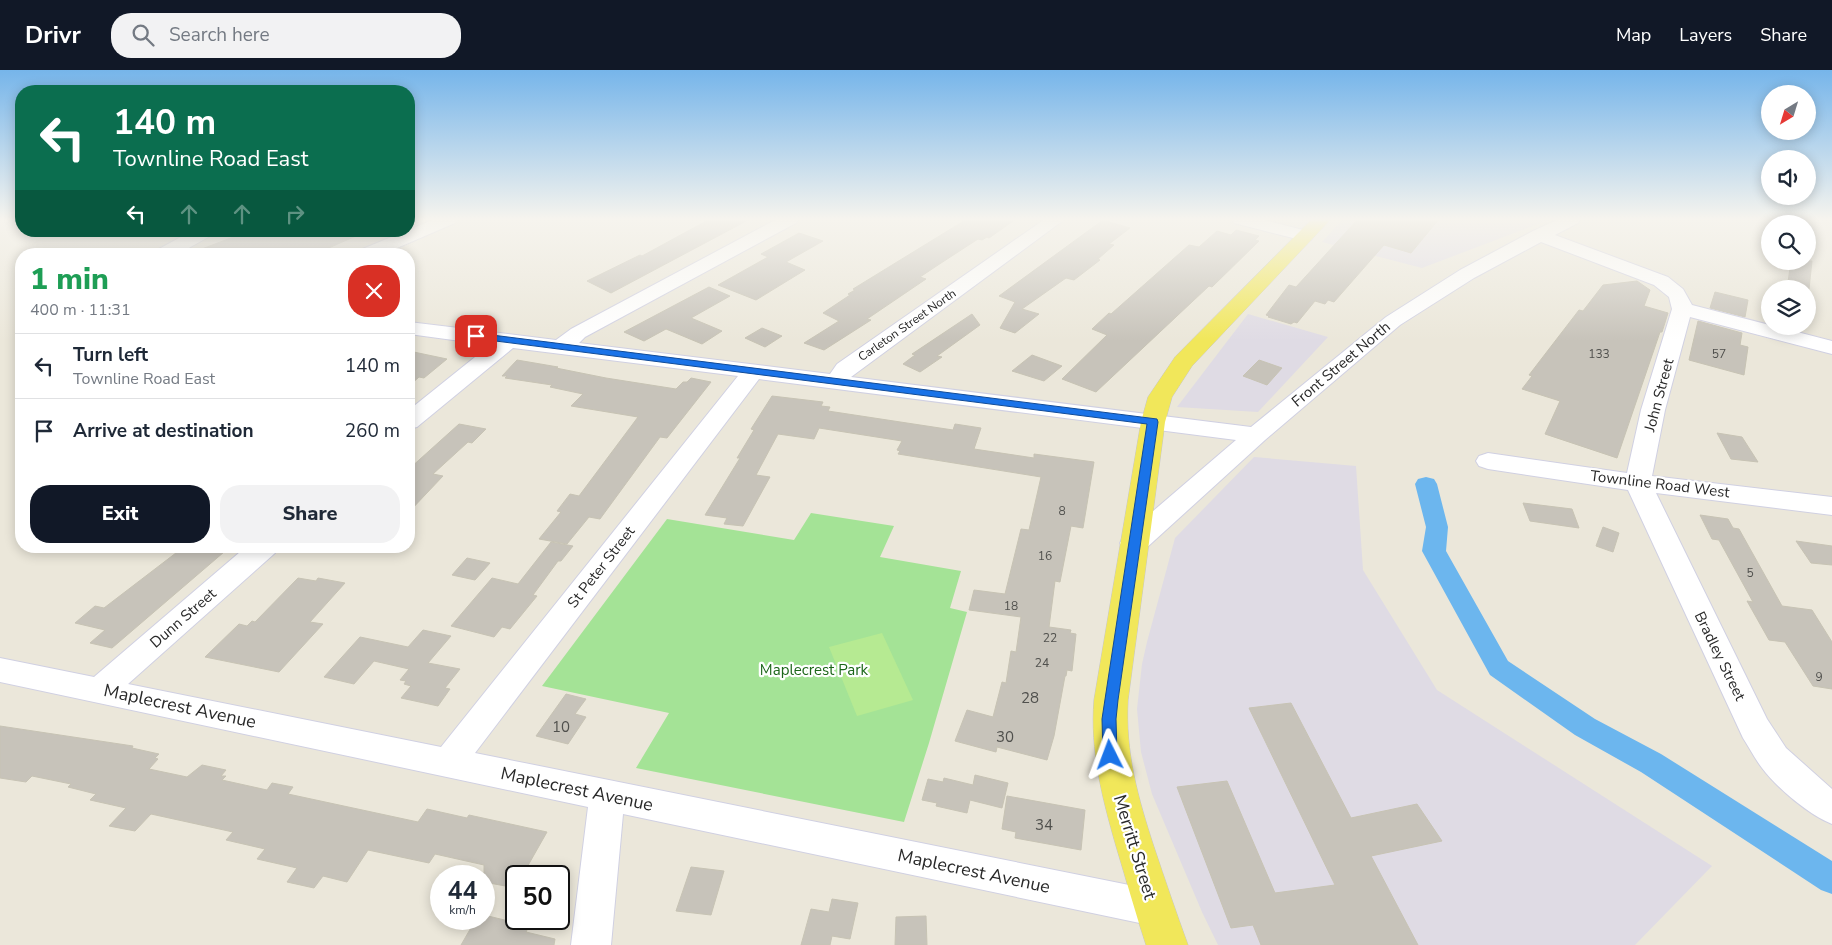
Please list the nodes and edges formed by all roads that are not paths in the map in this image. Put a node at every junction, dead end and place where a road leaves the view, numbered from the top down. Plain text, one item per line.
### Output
1 (714, 260) edge
2 (999, 260) edge
3 (1282, 260) edge
4 (1493, 260) edge
5 (1604, 260) edge
6 (1682, 309) junction
7 (415, 329) edge
8 (509, 340) junction
9 (562, 346) junction
10 (1832, 348) edge
11 (753, 372) junction
12 (835, 383) junction
13 (415, 417) edge
14 (1153, 422) junction
15 (1256, 435) junction
16 (1488, 462) dead end
17 (1638, 482) junction
18 (1832, 506) edge
19 (1134, 543) junction
20 (257, 553) edge
21 (0, 670) edge
22 (101, 690) junction
23 (448, 763) junction
24 (607, 795) junction
25 (1832, 808) edge
26 (1154, 908) junction
27 (591, 945) edge
28 (1167, 945) edge

1 - 9 street
2 - 12 street, Carleton Street North
3 - 14 main road, Merritt Street
4 - 15 street, Front Street North
5 - 6 street
6 - 10 street
6 - 17 street, John Street
7 - 8 street
8 - 9 street
8 - 13 street
9 - 11 street
11 - 12 street
11 - 23 street, St Peter Street
12 - 14 street
14 - 15 street
14 - 19 main road, Merritt Street
15 - 19 street, Front Street North
16 - 17 street, Townline Road West
17 - 18 street, Townline Road West
17 - 25 street, Bradley Street
19 - 26 main road, Merritt Street
20 - 22 street, Dunn Street
21 - 22 street, Maplecrest Avenue
22 - 23 street, Maplecrest Avenue
23 - 24 street, Maplecrest Avenue
24 - 26 street, Maplecrest Avenue
24 - 27 street
26 - 28 main road, Merritt Street

